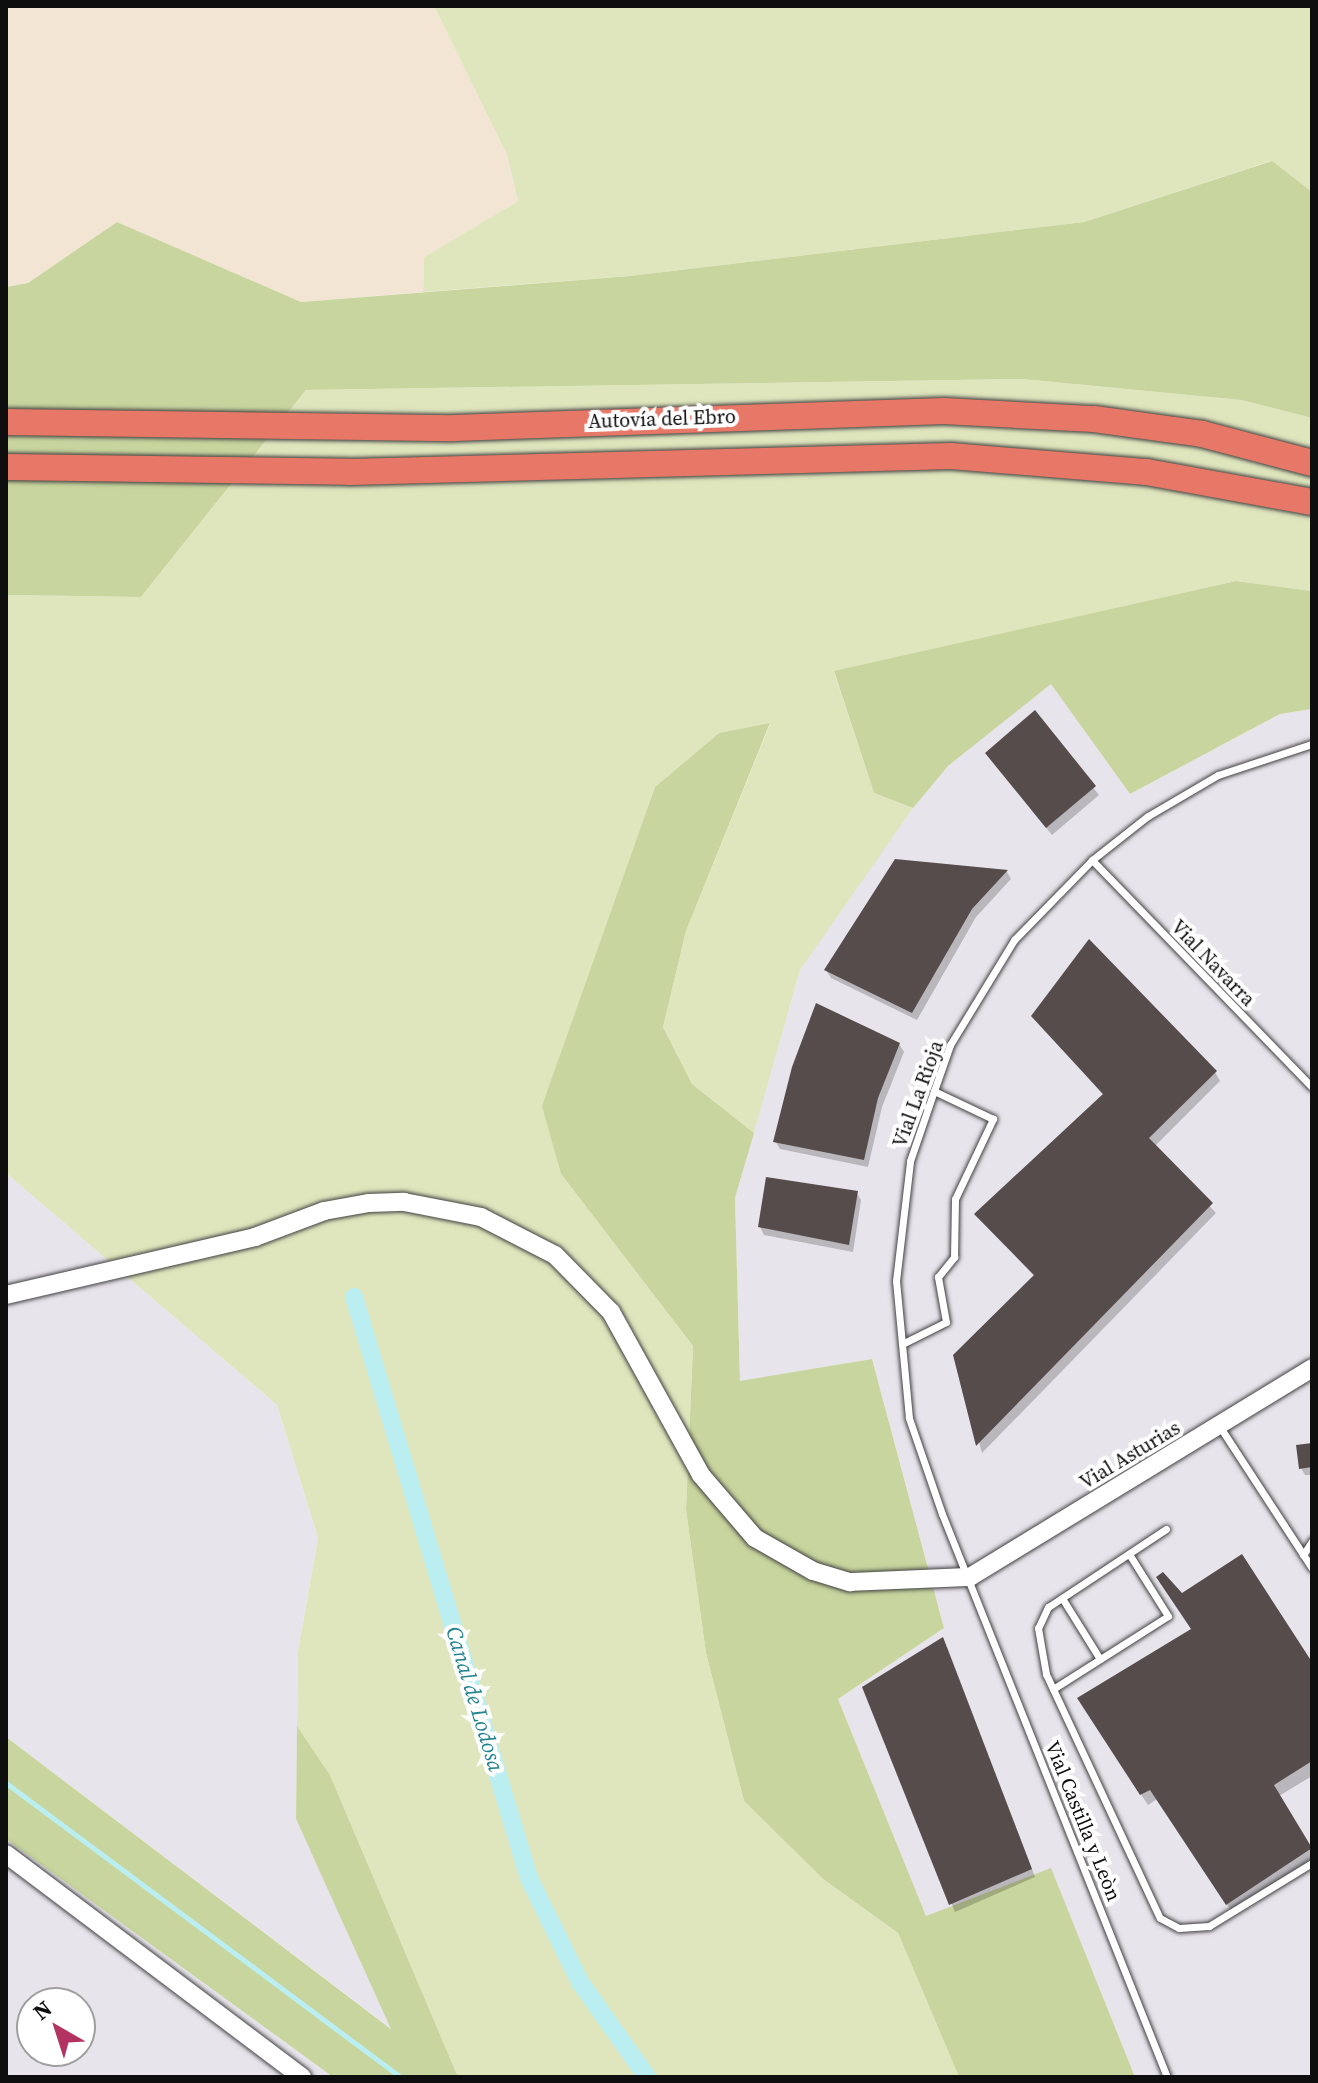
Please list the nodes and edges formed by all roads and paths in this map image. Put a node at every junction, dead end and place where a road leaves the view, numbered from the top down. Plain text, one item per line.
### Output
1 (6, 422) edge
2 (1202, 434) junction
3 (1312, 446) edge
4 (1312, 463) edge
5 (6, 467) edge
6 (1147, 472) junction
7 (1312, 502) edge
8 (1312, 518) edge
9 (1312, 744) edge
10 (1092, 860) junction
11 (1312, 1087) edge
12 (934, 1091) junction
13 (6, 1295) edge
14 (902, 1344) junction
15 (1312, 1368) edge
16 (1220, 1427) junction
17 (1166, 1529) dead end
18 (1312, 1541) edge
19 (1129, 1554) junction
20 (1303, 1555) junction
21 (1312, 1568) edge
22 (970, 1577) junction
23 (1062, 1598) junction
24 (1100, 1659) junction
25 (1053, 1689) junction
26 (6, 1854) edge
27 (1312, 1863) edge
28 (302, 2077) edge
29 (1167, 2077) edge

1 - 2 highway, Autovía del Ebro
2 - 3 highway
2 - 4 highway, Autovía del Ebro
5 - 6 highway
6 - 7 highway
6 - 8 highway
9 - 10 lane, Vial La Rioja
10 - 11 lane, Vial Navarra
10 - 12 lane, Vial La Rioja
12 - 14 lane, Vial La Rioja
12 - 14 lane
13 - 22 street
14 - 22 lane, Vial La Rioja
15 - 16 street, Vial Asturias
16 - 20 lane
16 - 22 street, Vial Asturias
17 - 19 lane
18 - 20 lane
19 - 23 lane
19 - 24 lane
20 - 21 lane
22 - 29 lane, Vial Castilla y Leòn
23 - 24 lane
23 - 25 lane
24 - 25 lane
25 - 27 lane
26 - 28 street

